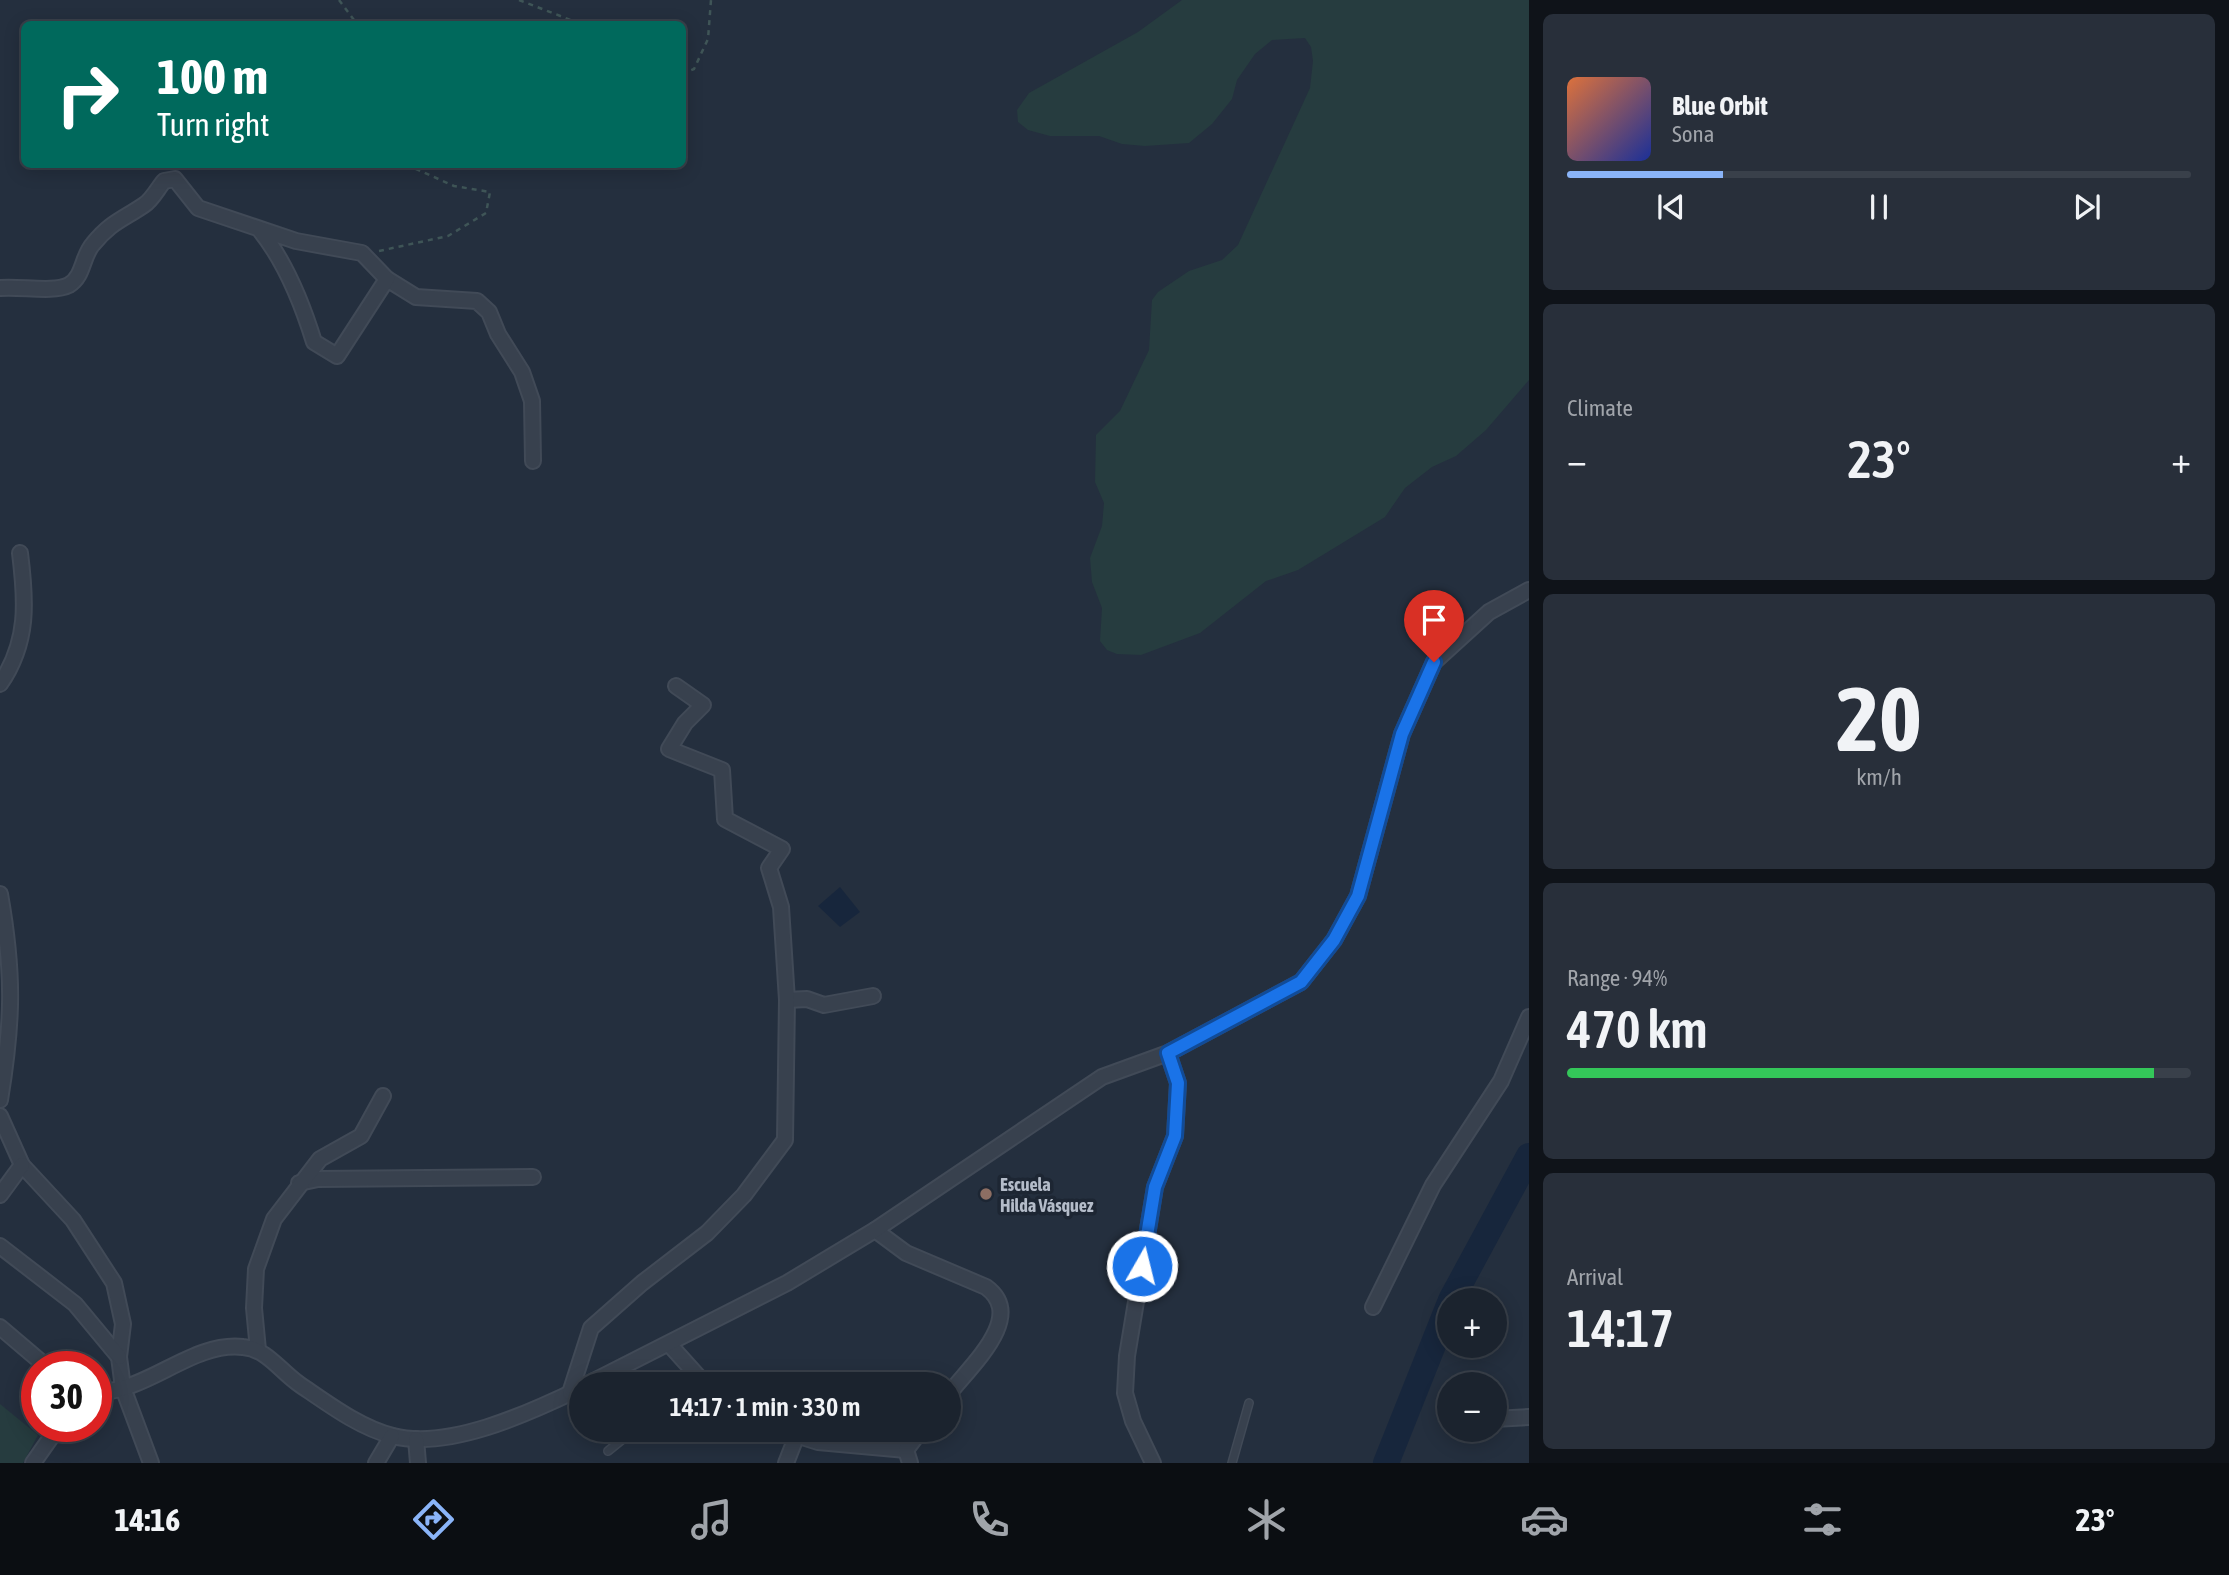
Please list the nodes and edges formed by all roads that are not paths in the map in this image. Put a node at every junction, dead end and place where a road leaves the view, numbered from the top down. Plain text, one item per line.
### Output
1 (259, 229) junction
2 (387, 279) junction
3 (0, 288) edge
4 (533, 461) dead end
5 (20, 553) dead end
6 (1529, 590) edge
7 (0, 684) edge
8 (676, 686) dead end
9 (0, 894) edge
10 (6, 956) edge
11 (873, 996) dead end
12 (787, 1000) junction
13 (1529, 1017) edge
14 (5, 1039) edge
15 (1168, 1053) junction
16 (383, 1096) dead end
17 (0, 1100) edge
18 (0, 1116) edge
19 (22, 1165) junction
20 (533, 1177) dead end
21 (299, 1184) junction
22 (0, 1195) edge
23 (875, 1230) junction
24 (0, 1246) edge
25 (1373, 1307) dead end
26 (0, 1327) edge
27 (669, 1344) junction
28 (258, 1350) junction
29 (28, 1351) edge
30 (119, 1357) junction
31 (580, 1372) edge
32 (612, 1372) edge
33 (690, 1372) edge
34 (961, 1378) edge
35 (123, 1388) junction
36 (112, 1390) edge
37 (569, 1393) edge
38 (1249, 1403) dead end
39 (1529, 1417) edge
40 (1507, 1418) edge
41 (392, 1436) junction
42 (416, 1439) junction
43 (48, 1442) edge
44 (619, 1442) edge
45 (794, 1442) edge
46 (831, 1442) edge
47 (608, 1451) dead end
48 (908, 1456) edge
49 (33, 1463) edge
50 (150, 1463) edge
51 (376, 1463) edge
52 (418, 1463) edge
53 (786, 1463) edge
54 (1153, 1463) edge
55 (1232, 1463) edge

1 - 2 street
1 - 2 street
1 - 3 street
2 - 4 street
5 - 7 street
6 - 15 street
8 - 12 street
9 - 10 street
10 - 14 street
11 - 12 street
12 - 31 street
13 - 25 street
14 - 17 street
15 - 23 street
15 - 54 street
16 - 21 street
18 - 19 street
19 - 22 street
19 - 30 street
20 - 21 street
21 - 28 street
23 - 27 street
23 - 34 street
24 - 30 street
26 - 29 street
27 - 32 street
27 - 33 street
28 - 35 street
28 - 41 street
30 - 35 street
35 - 36 street
35 - 50 street
37 - 42 street
38 - 55 lane
39 - 40 street
41 - 42 street
41 - 51 street
42 - 52 street
43 - 49 street
44 - 47 lane
45 - 53 street
46 - 48 street

